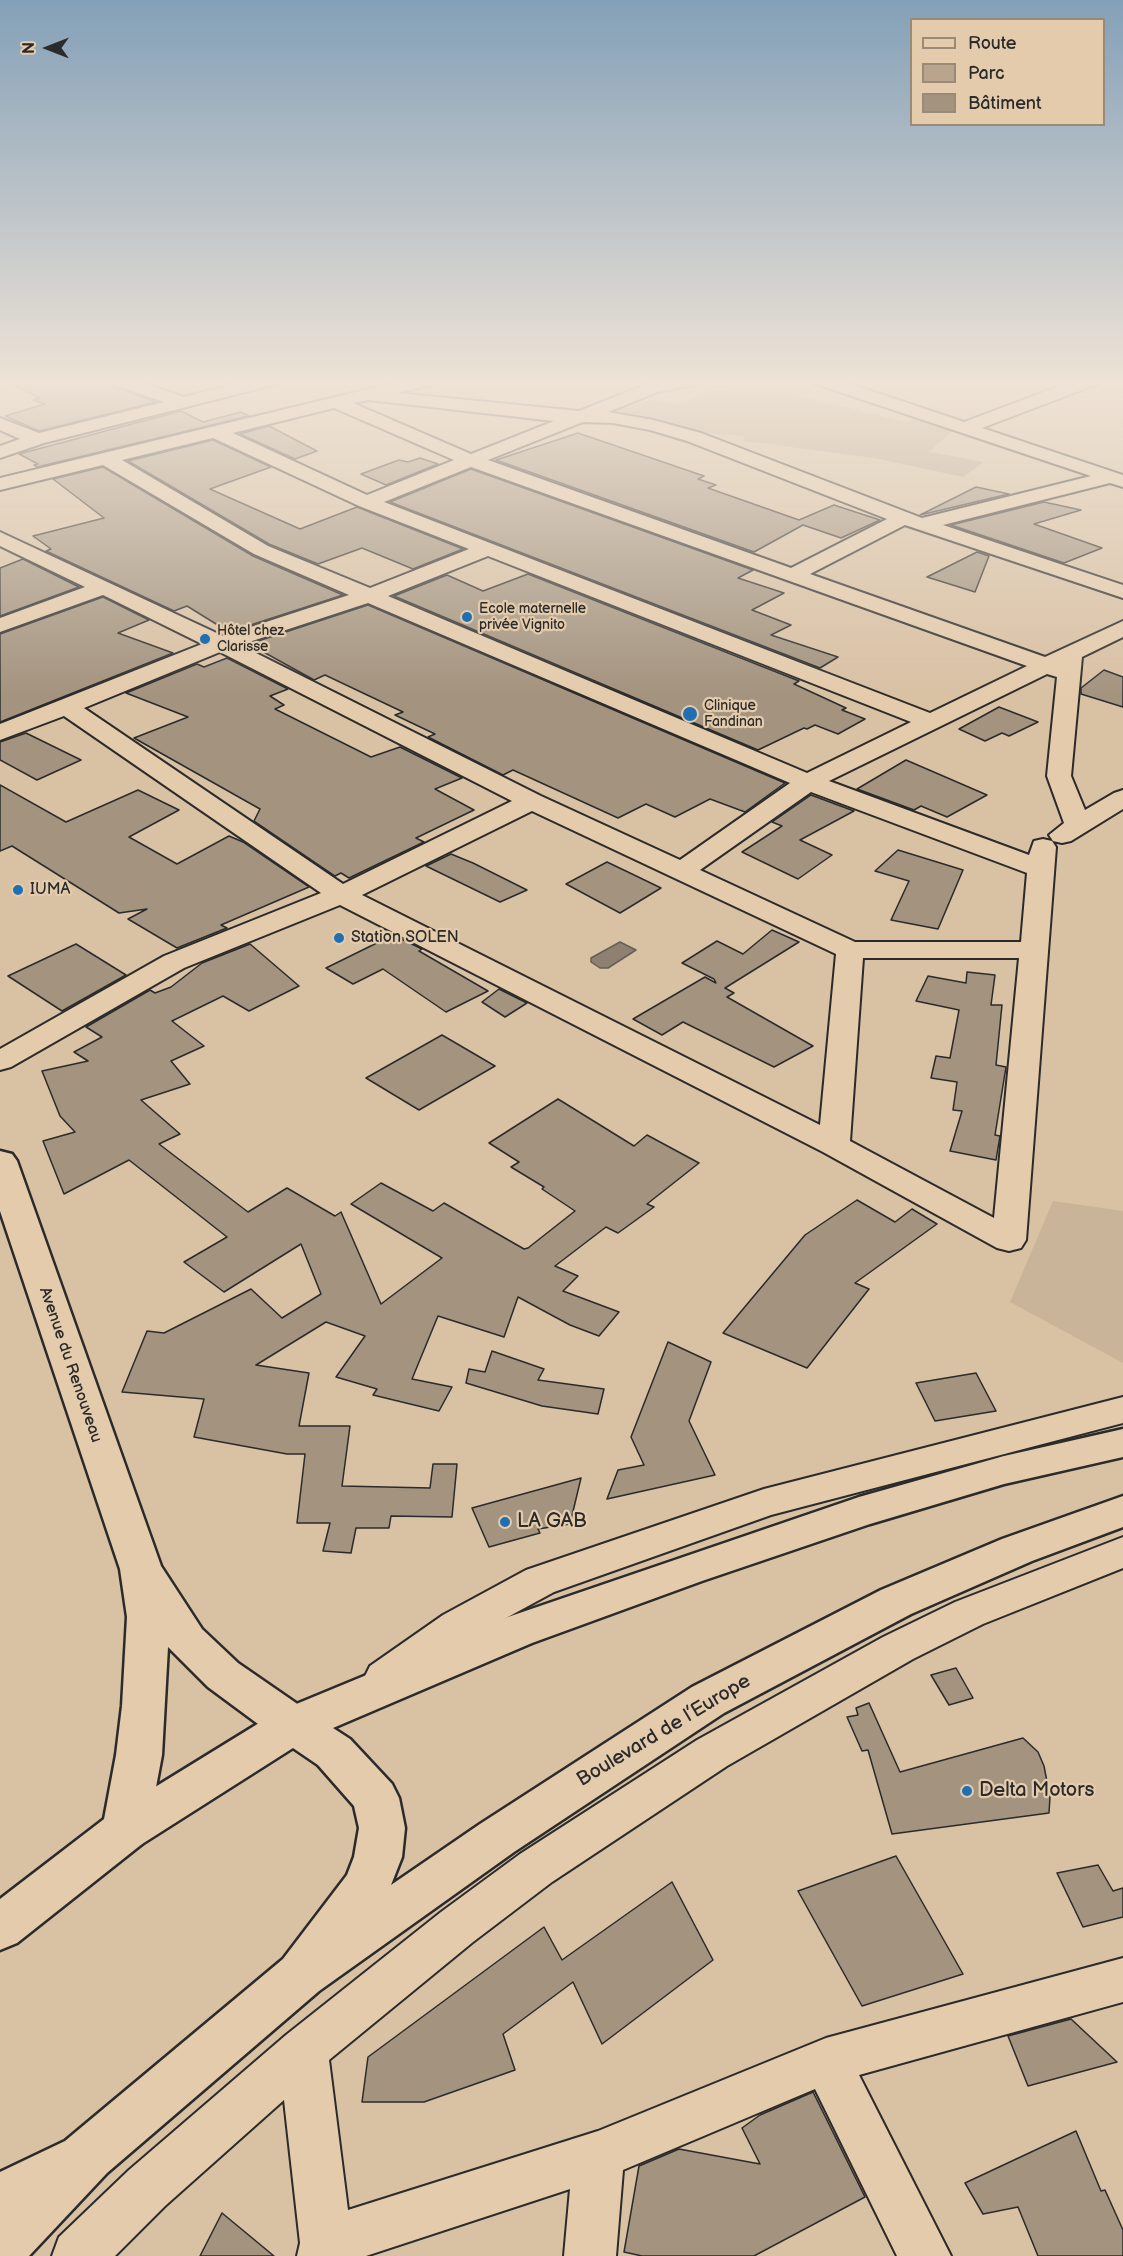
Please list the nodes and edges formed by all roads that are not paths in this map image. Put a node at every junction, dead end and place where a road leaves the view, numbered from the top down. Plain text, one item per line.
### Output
1 (150, 484) edge
2 (328, 484) edge
3 (412, 484) edge
4 (539, 484) edge
5 (817, 484) edge
6 (1074, 484) edge
7 (366, 502) junction
8 (912, 521) junction
9 (0, 538) edge
10 (488, 549) junction
11 (795, 574) junction
12 (102, 588) junction
13 (1123, 592) edge
14 (372, 595) junction
15 (0, 625) edge
16 (1123, 628) edge
17 (221, 644) junction
18 (1071, 664) junction
19 (1046, 666) junction
20 (67, 707) junction
21 (932, 722) junction
22 (0, 733) edge
23 (808, 782) junction
24 (1123, 798) edge
25 (532, 801) junction
26 (1078, 825) junction
27 (1035, 859) junction
28 (680, 872) junction
29 (341, 895) junction
30 (850, 950) junction
31 (1033, 950) junction
32 (0, 1061) edge
33 (834, 1145) junction
34 (0, 1161) edge
35 (1123, 1410) edge
36 (1123, 1443) edge
37 (1123, 1511) edge
38 (1123, 1552) edge
39 (141, 1569) junction
40 (360, 1697) junction
41 (293, 1725) junction
42 (125, 1830) junction
43 (0, 1928) edge
44 (301, 1975) junction
45 (1123, 1980) edge
46 (303, 2050) junction
47 (826, 2061) junction
48 (88, 2155) junction
49 (599, 2155) junction
50 (0, 2201) edge
51 (0, 2247) edge
52 (325, 2250) edge
53 (78, 2256) edge
54 (590, 2256) edge
55 (925, 2256) edge

1 - 14 street
2 - 7 street
3 - 7 street
4 - 11 street
5 - 8 street
6 - 8 street
7 - 10 street
8 - 11 street
8 - 13 street
9 - 12 street
10 - 14 street
10 - 21 street
11 - 19 street
12 - 15 street
12 - 17 street
14 - 17 street
14 - 23 street
16 - 18 street
17 - 20 street
17 - 25 street
18 - 19 street
18 - 26 street
19 - 21 street
20 - 22 street
20 - 29 street
21 - 23 street
23 - 27 street
23 - 28 street
24 - 26 street
25 - 28 street
25 - 29 street
26 - 27 street
27 - 31 street
28 - 30 street
29 - 32 street
29 - 33 street
30 - 31 street
30 - 33 street
31 - 33 street
34 - 39 main road, Avenue du Renouveau
35 - 40 street
36 - 40 main road
37 - 44 main road, Boulevard de l’Europe
38 - 46 street
39 - 41 main road, Avenue du Renouveau
39 - 42 main road, Avenue du Renouveau
40 - 41 main road
41 - 42 main road
41 - 44 main road, Avenue du Renouveau
42 - 43 main road
44 - 48 main road
45 - 47 street
46 - 52 street
46 - 53 street
47 - 49 street
47 - 55 street
48 - 50 main road
48 - 51 main road
49 - 52 street
49 - 54 street

